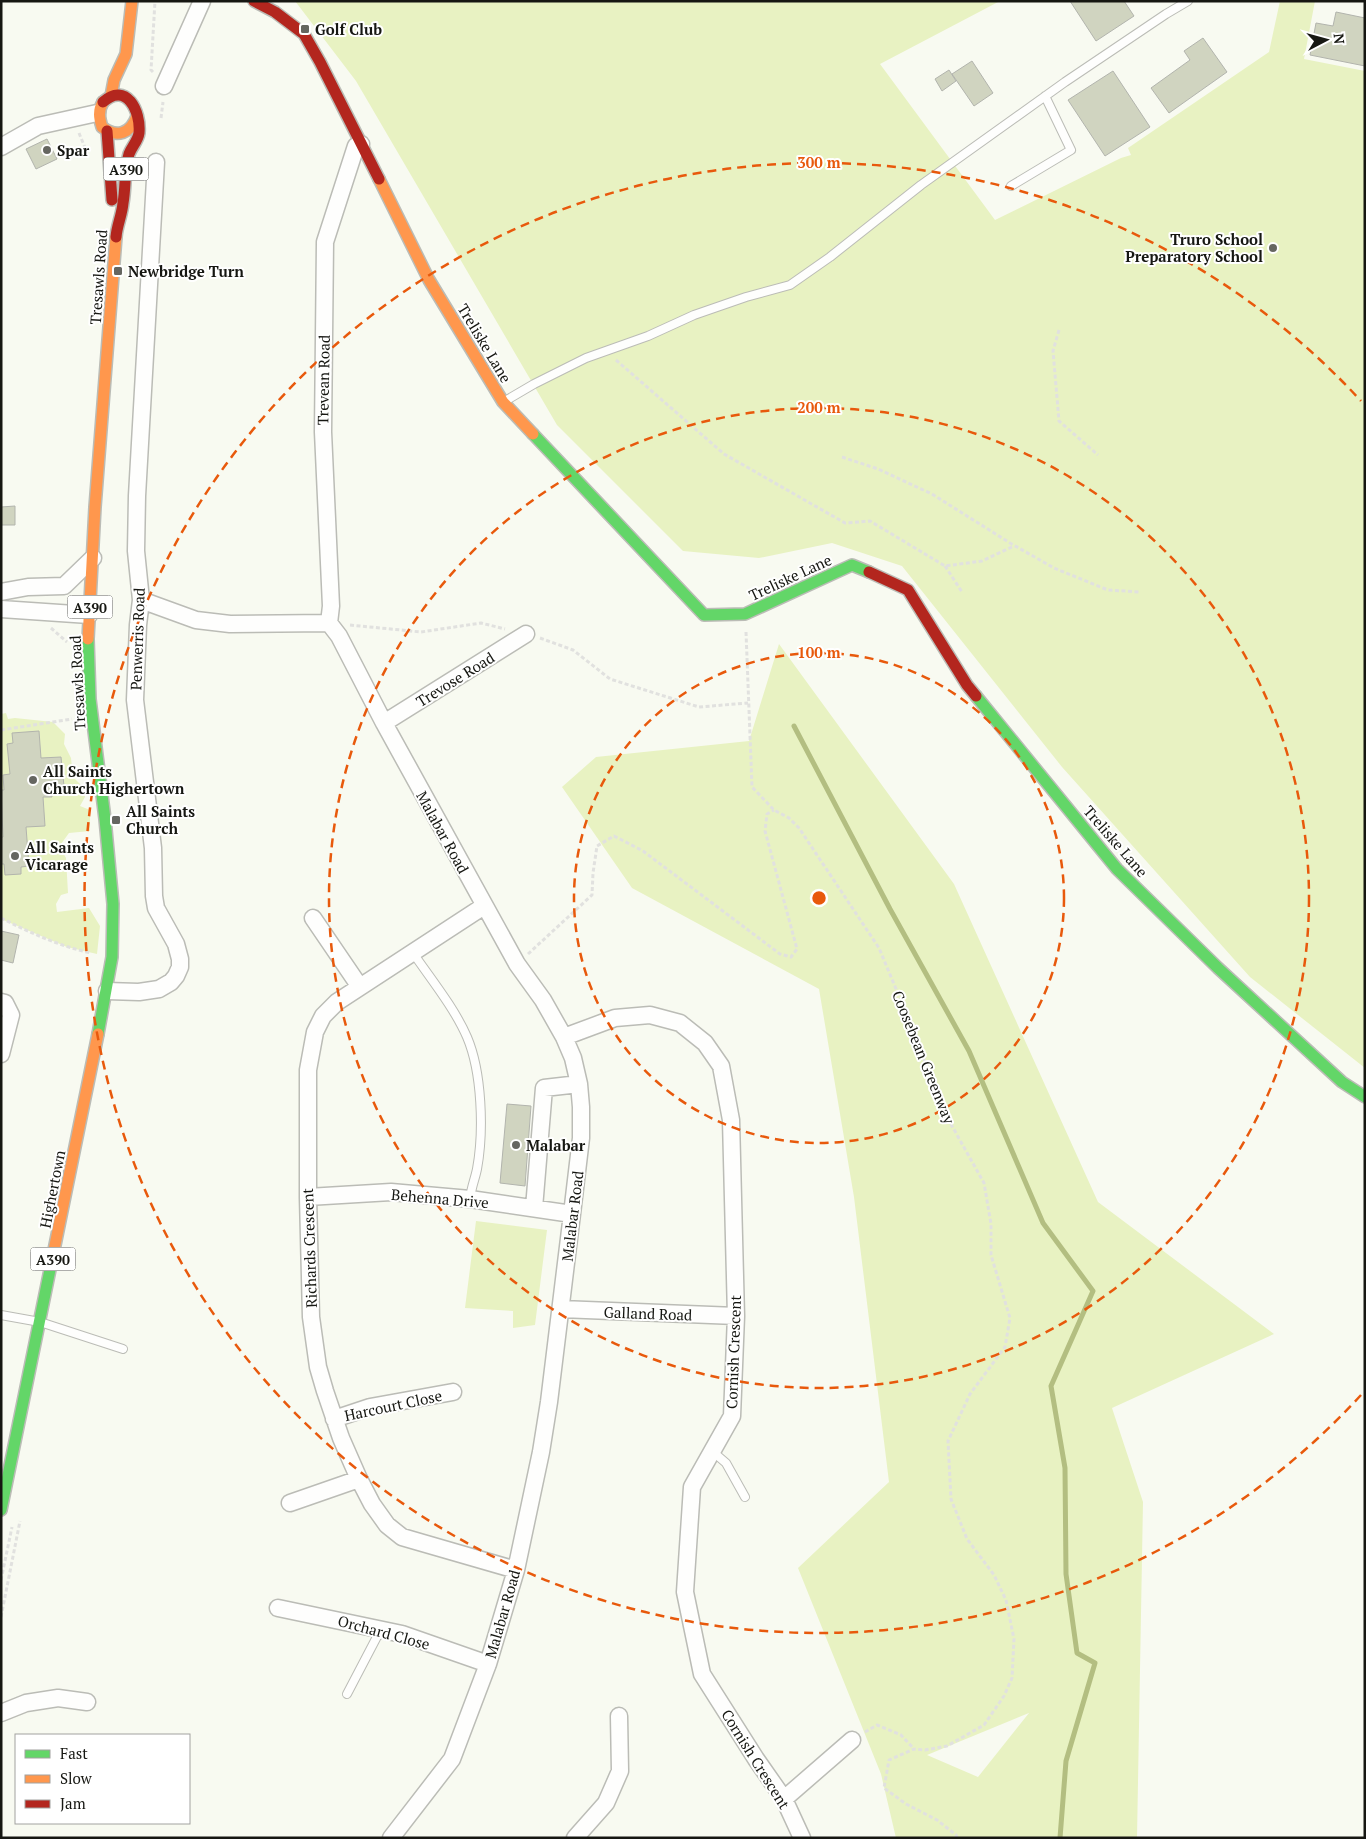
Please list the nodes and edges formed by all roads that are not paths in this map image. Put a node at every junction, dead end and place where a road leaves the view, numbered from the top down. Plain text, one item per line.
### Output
1 (132, 1) edge
2 (202, 1) edge
3 (254, 1) edge
4 (1188, 1) edge
5 (126, 54) junction
6 (164, 86) road end
7 (111, 96) junction
8 (1046, 96) junction
9 (132, 101) junction
10 (98, 113) junction
11 (137, 116) junction
12 (106, 132) junction
13 (361, 144) junction
14 (1, 147) edge
15 (156, 162) dead end
16 (1011, 186) dead end
17 (117, 223) junction
18 (503, 402) junction
19 (92, 558) junction
20 (1, 593) edge
21 (91, 595) junction
22 (141, 600) junction
23 (1, 609) edge
24 (89, 615) junction
25 (329, 623) junction
26 (526, 634) road end
27 (384, 723) junction
28 (484, 906) junction
29 (313, 918) dead end
30 (413, 953) junction
31 (360, 987) junction
32 (107, 991) junction
33 (1, 1002) edge
34 (564, 1038) junction
35 (1, 1054) edge
36 (579, 1084) junction
37 (1365, 1097) edge
38 (308, 1197) junction
39 (470, 1199) junction
40 (534, 1208) junction
41 (572, 1214) junction
42 (561, 1309) junction
43 (1, 1315) edge
44 (736, 1316) junction
45 (40, 1322) junction
46 (123, 1349) dead end
47 (453, 1392) dead end
48 (334, 1419) junction
49 (712, 1451) junction
50 (359, 1479) junction
51 (745, 1497) dead end
52 (290, 1503) dead end
53 (1, 1510) edge
54 (516, 1570) junction
55 (278, 1608) dead end
56 (381, 1628) junction
57 (488, 1664) junction
58 (347, 1694) dead end
59 (86, 1702) dead end
60 (1, 1713) edge
61 (619, 1716) dead end
62 (852, 1740) road end
63 (784, 1799) junction
64 (391, 1838) edge
65 (575, 1838) edge
66 (802, 1838) edge

1 - 5 main road
2 - 6 street
3 - 13 main road, Treliske Lane
4 - 8 lane
5 - 7 main road
5 - 9 main road
7 - 9 main road
7 - 10 main road
8 - 16 lane
8 - 18 lane
9 - 11 main road
10 - 12 main road
10 - 14 street
11 - 12 main road
11 - 17 main road, Tresawls Road / A390
12 - 17 main road, Tresawls Road / A390
13 - 18 main road, Treliske Lane
13 - 25 street, Trevean Road
15 - 22 street, Penwerris Road
17 - 19 main road, Tresawls Road / A390
18 - 37 main road, Treliske Lane
19 - 20 street
19 - 21 main road, Tresawls Road / A390
20 - 21 street
21 - 24 main road, Tresawls Road / A390
22 - 25 street
22 - 32 street, Penwerris Road
23 - 24 street
24 - 32 main road, Tresawls Road / A390
25 - 27 street, Malabar Road
26 - 27 street, Trevose Road
27 - 28 street, Malabar Road
28 - 30 street, Richards Crescent
28 - 34 street, Malabar Road
29 - 31 street
30 - 31 street, Richards Crescent
30 - 39 lane
31 - 38 street, Richards Crescent
32 - 45 main road, Highertown / A390
33 - 35 street
34 - 36 street, Malabar Road
34 - 44 street, Cornish Crescent
36 - 40 street
36 - 41 street, Malabar Road
38 - 39 street, Behenna Drive
38 - 48 street, Richards Crescent
39 - 40 street, Behenna Drive
40 - 41 street, Behenna Drive
41 - 42 street, Malabar Road
42 - 44 street, Galland Road
42 - 54 street, Malabar Road
43 - 45 lane
44 - 49 street, Cornish Crescent
45 - 46 lane
45 - 53 main road, Highertown / A390
47 - 48 street, Harcourt Close
48 - 50 street, Richards Crescent
49 - 51 lane
49 - 63 street, Cornish Crescent
50 - 52 street
50 - 54 street, Richards Crescent
54 - 57 street, Malabar Road
55 - 56 street, Orchard Close
56 - 57 street, Orchard Close
56 - 58 lane
57 - 64 street, Malabar Road
59 - 60 street
61 - 65 street
62 - 63 street
63 - 66 street, Cornish Crescent

